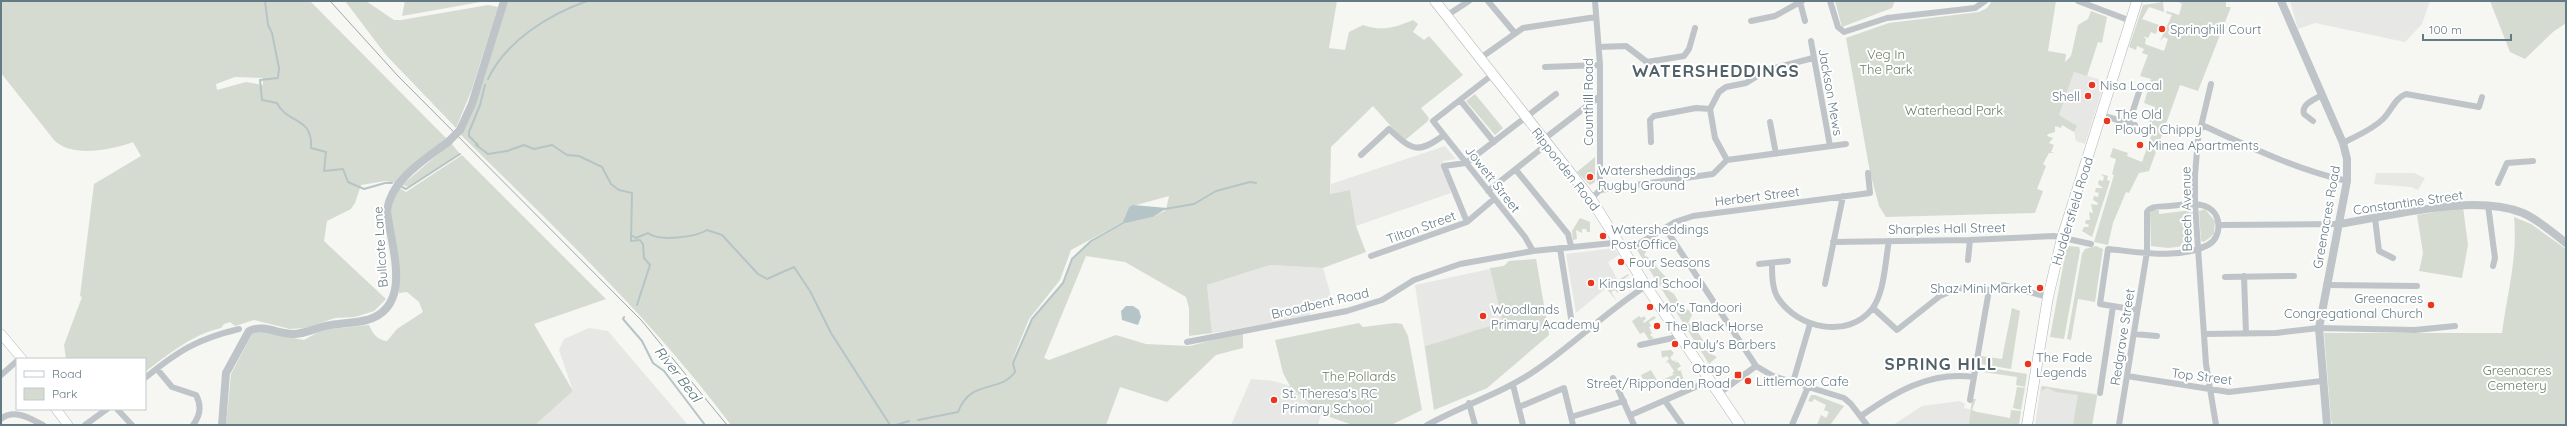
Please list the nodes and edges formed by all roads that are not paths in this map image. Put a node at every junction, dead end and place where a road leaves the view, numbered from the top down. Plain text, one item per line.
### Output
1 (504, 1) edge
2 (1435, 1) edge
3 (1469, 1) edge
4 (1488, 1) edge
5 (1595, 1) edge
6 (1830, 1) edge
7 (1985, 1) edge
8 (2078, 1) edge
9 (2137, 1) edge
10 (2281, 1) edge
11 (1801, 2) edge
12 (1446, 16) junction
13 (1596, 17) junction
14 (1805, 20) dead end
15 (1752, 21) dead end
16 (2130, 21) junction
17 (1695, 28) dead end
18 (1514, 32) junction
19 (1811, 41) dead end
20 (1599, 47) junction
21 (1813, 58) junction
22 (1479, 59) junction
23 (1600, 65) junction
24 (1545, 66) dead end
25 (1492, 75) junction
26 (2211, 84) dead end
27 (2139, 92) dead end
28 (1556, 94) dead end
29 (2322, 95) junction
30 (1600, 96) junction
31 (2482, 97) dead end
32 (1460, 100) junction
33 (1710, 109) junction
34 (2101, 115) junction
35 (1525, 118) junction
36 (2313, 121) dead end
37 (1770, 122) dead end
38 (2202, 124) junction
39 (1444, 135) junction
40 (1494, 142) junction
41 (1651, 142) dead end
42 (2343, 143) junction
43 (1542, 144) junction
44 (1846, 144) dead end
45 (1830, 146) junction
46 (1776, 154) junction
47 (1361, 155) dead end
48 (1727, 160) junction
49 (2533, 161) dead end
50 (1466, 163) junction
51 (1516, 170) junction
52 (1868, 173) dead end
53 (2347, 181) junction
54 (2498, 183) dead end
55 (1600, 190) junction
56 (1488, 191) junction
57 (1843, 196) junction
58 (1494, 199) junction
59 (1591, 200) junction
60 (2195, 204) junction
61 (2488, 205) junction
62 (2376, 218) junction
63 (1467, 222) junction
64 (2339, 224) junction
65 (2220, 225) junction
66 (1665, 228) junction
67 (2062, 238) junction
68 (1617, 240) junction
69 (1970, 240) junction
70 (1889, 241) junction
71 (1833, 242) junction
72 (2566, 243) edge
73 (2091, 244) dead end
74 (1571, 246) junction
75 (1634, 246) dead end
76 (1560, 248) junction
77 (2197, 248) junction
78 (1533, 251) junction
79 (2147, 252) junction
80 (1371, 256) dead end
81 (2393, 258) dead end
82 (1968, 260) dead end
83 (1788, 261) dead end
84 (1772, 263) junction
85 (1759, 264) dead end
86 (2493, 266) dead end
87 (2225, 276) dead end
88 (2244, 276) junction
89 (2294, 276) dead end
90 (1824, 284) dead end
91 (2326, 285) junction
92 (1646, 286) junction
93 (2417, 286) dead end
94 (1989, 290) junction
95 (2048, 297) junction
96 (2113, 306) junction
97 (1873, 308) junction
98 (2137, 310) junction
99 (1571, 318) dead end
100 (1810, 324) junction
101 (2454, 326) dead end
102 (2319, 328) junction
103 (239, 330) dead end
104 (1, 334) edge
105 (1678, 334) junction
106 (2134, 334) junction
107 (2204, 334) junction
108 (2246, 334) junction
109 (2157, 336) dead end
110 (1187, 342) dead end
111 (1640, 345) dead end
112 (19, 358) edge
113 (16, 362) edge
114 (1756, 366) junction
115 (157, 369) junction
116 (1, 374) edge
117 (2127, 376) junction
118 (146, 377) edge
119 (1613, 378) dead end
120 (1974, 378) junction
121 (2322, 380) junction
122 (1709, 381) junction
123 (1793, 382) junction
124 (1513, 385) junction
125 (1808, 387) junction
126 (2210, 390) junction
127 (2100, 393) dead end
128 (1718, 394) junction
129 (1665, 400) junction
130 (1970, 400) dead end
131 (1624, 401) junction
132 (1469, 403) junction
133 (1519, 407) junction
134 (57, 410) edge
135 (107, 410) edge
136 (118, 410) edge
137 (1631, 415) junction
138 (1861, 416) junction
139 (1571, 418) junction
140 (1, 419) edge
141 (1736, 423) edge
142 (1429, 424) edge
143 (43, 425) edge
144 (68, 425) edge
145 (85, 425) edge
146 (132, 425) edge
147 (193, 425) edge
148 (222, 425) edge
149 (1475, 425) edge
150 (1523, 425) edge
151 (1573, 425) edge
152 (1634, 425) edge
153 (1682, 425) edge
154 (1792, 425) edge
155 (1867, 425) edge
156 (2027, 425) edge
157 (2119, 425) edge
158 (2216, 425) edge
159 (2327, 425) edge

1 - 148 street, Bullcote Lane, bridge
2 - 12 main road, Ripponden Road
3 - 12 street
4 - 18 street
5 - 13 street, Counthill Road
6 - 7 street
8 - 16 street
9 - 16 main road, Huddersfield Road
10 - 29 street, Greenacres Road
11 - 14 street
11 - 15 street
12 - 22 main road, Ripponden Road
13 - 18 street
13 - 20 street, Counthill Road
16 - 34 main road, Huddersfield Road
17 - 20 street
18 - 22 street
19 - 21 street, Jackson Mews
20 - 23 street, Counthill Road
21 - 33 street
21 - 45 street, Jackson Mews
22 - 25 main road, Ripponden Road
23 - 24 street
23 - 30 street, Counthill Road
25 - 32 street
25 - 35 main road, Ripponden Road
26 - 38 street, Beech Avenue
27 - 34 street
28 - 35 street
29 - 36 street
29 - 42 street, Greenacres Road
30 - 43 street
30 - 55 street, Counthill Road
31 - 42 street
32 - 39 street, Jowett Street
32 - 40 street
33 - 41 street
33 - 48 street
34 - 67 main road, Huddersfield Road
35 - 40 street
35 - 43 main road, Ripponden Road
37 - 46 street
38 - 53 street
38 - 60 street, Beech Avenue
39 - 47 street
39 - 50 street, Jowett Street
40 - 50 street
42 - 53 street, Greenacres Road
43 - 51 street
43 - 59 main road, Ripponden Road
44 - 45 street
45 - 46 street
46 - 48 street
48 - 55 street
49 - 54 street
50 - 56 street, Jowett Street
50 - 63 street
51 - 56 street
51 - 74 street
52 - 57 street, Herbert Street
53 - 64 street, Greenacres Road
55 - 59 street
56 - 58 street, Jowett Street
57 - 66 street, Herbert Street
57 - 71 street
58 - 63 street, Tilton Street
58 - 78 street, Jowett Street
59 - 68 main road, Ripponden Road
60 - 65 street
60 - 77 street, Beech Avenue
60 - 79 street, Redgrave Street
61 - 62 street, Constantine Street
61 - 72 street, Constantine Street
61 - 86 street
62 - 64 street, Constantine Street
62 - 81 street
63 - 80 street, Tilton Street
64 - 65 street
64 - 91 street, Greenacres Road
65 - 77 street
66 - 75 street, Herbert Street
66 - 114 street
67 - 69 street, Sharples Hall Street
67 - 73 street, Sharples Hall Street
67 - 95 main road, Huddersfield Road
68 - 74 street, Broadbent Road
68 - 92 main road, Ripponden Road
69 - 70 street, Sharples Hall Street
69 - 82 street
70 - 71 street, Sharples Hall Street
70 - 97 street
71 - 90 street
74 - 76 street, Broadbent Road
76 - 78 street, Broadbent Road
76 - 99 street
77 - 79 street
77 - 107 street, Beech Avenue
78 - 110 street, Broadbent Road
79 - 96 street
79 - 98 street, Redgrave Street
83 - 84 street
84 - 85 street
84 - 100 street
87 - 88 street
88 - 89 street
88 - 108 street
91 - 93 street
91 - 102 street, Greenacres Road
92 - 105 main road, Ripponden Road
92 - 124 street
94 - 95 street
94 - 97 street
94 - 120 street
95 - 156 main road, Huddersfield Road
96 - 98 street
96 - 127 street
97 - 100 street
98 - 106 street, Redgrave Street
100 - 123 street
101 - 102 street
102 - 108 street
102 - 121 street, Greenacres Road
103 - 115 street
104 - 112 main road
105 - 111 street
105 - 122 main road, Ripponden Road
106 - 109 street
106 - 117 street, Redgrave Street
107 - 108 street
107 - 126 street, Beech Avenue
113 - 116 street
114 - 123 street
114 - 128 street
115 - 118 street
115 - 147 street
117 - 126 street, Top Street
117 - 157 street, Redgrave Street
119 - 131 street
120 - 130 street
120 - 138 street
121 - 126 street, Top Street
121 - 159 street, Greenacres Road
122 - 128 main road, Ripponden Road
122 - 129 street
123 - 125 street
124 - 132 street
124 - 133 street
125 - 138 street
125 - 154 street
126 - 158 street, Beech Avenue
128 - 141 main road, Ripponden Road
129 - 137 street
129 - 153 street
131 - 137 street
131 - 139 street
132 - 142 street
132 - 149 street
133 - 139 street
133 - 150 street
134 - 144 main road
135 - 145 street
136 - 146 street
137 - 152 street
138 - 155 street
139 - 151 street
140 - 143 street

